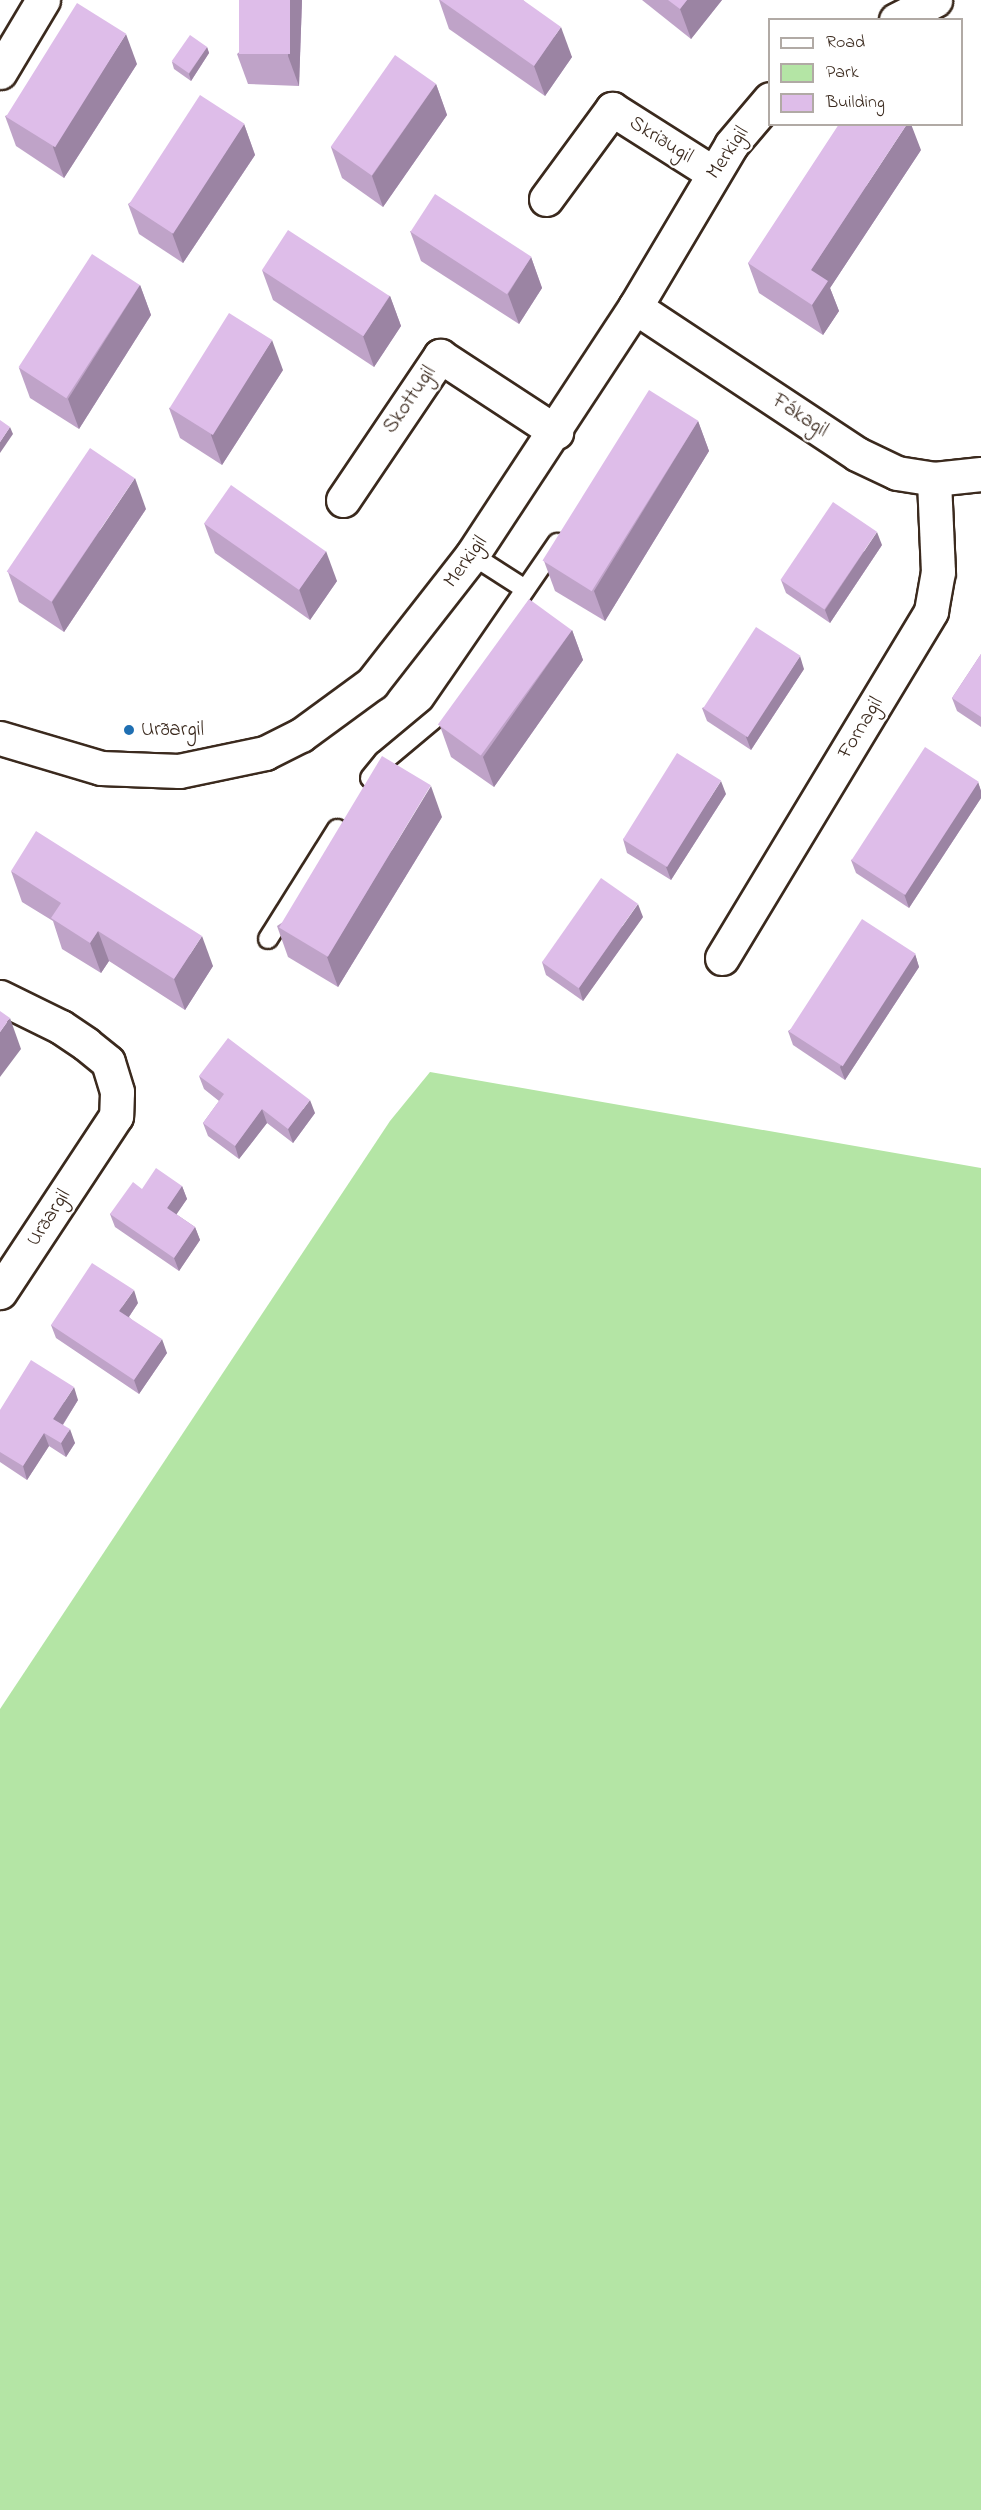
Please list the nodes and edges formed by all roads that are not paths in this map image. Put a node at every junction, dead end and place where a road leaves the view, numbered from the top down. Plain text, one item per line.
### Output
1 (43, 0) edge
2 (935, 0) edge
3 (900, 18) edge
4 (0, 72) edge
5 (768, 101) edge
6 (713, 173) junction
7 (546, 199) dead end
8 (635, 307) junction
9 (556, 432) junction
10 (981, 474) edge
11 (934, 479) junction
12 (343, 500) dead end
13 (565, 531) edge
14 (472, 555) junction
15 (525, 589) junction
16 (0, 738) edge
17 (360, 792) edge
18 (348, 812) edge
19 (268, 939) dead end
20 (722, 958) dead end
21 (0, 997) edge
22 (0, 1292) edge

1 - 4 street
2 - 3 street
5 - 6 street, Merkigil
6 - 7 street, Skriðugil
6 - 8 street, Merkigil
8 - 9 street, Merkigil
8 - 11 street, Fákagil
9 - 12 street, Skottugil
9 - 14 street, Merkigil
10 - 11 street, Fákagil
11 - 20 street, Fornagil
13 - 15 lane
14 - 15 lane
14 - 16 street, Merkigil
15 - 17 lane
18 - 19 lane
21 - 22 street, Urðargil

